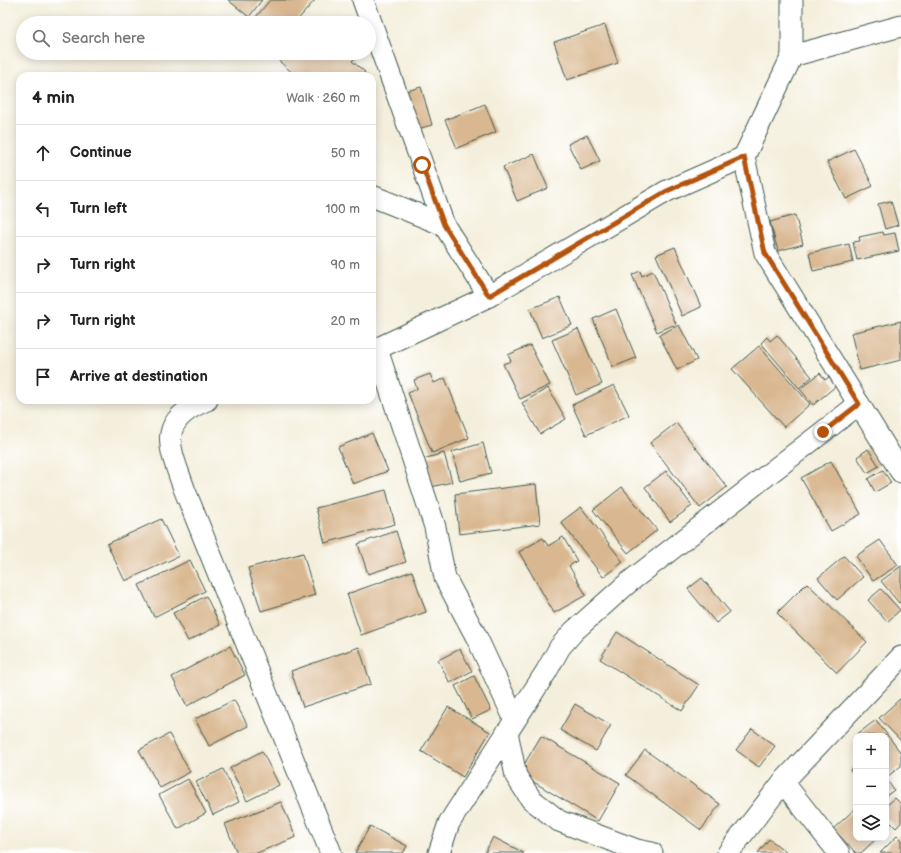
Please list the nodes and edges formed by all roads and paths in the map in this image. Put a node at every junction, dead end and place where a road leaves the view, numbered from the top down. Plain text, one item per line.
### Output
1 (363, 0) edge
2 (792, 0) edge
3 (369, 16) edge
4 (901, 26) edge
5 (376, 36) edge
6 (792, 56) junction
7 (744, 157) junction
8 (376, 198) edge
9 (444, 225) junction
10 (489, 296) junction
11 (376, 350) edge
12 (376, 353) edge
13 (200, 404) edge
14 (859, 404) junction
15 (901, 472) edge
16 (901, 657) edge
17 (511, 726) junction
18 (783, 782) junction
19 (331, 853) edge
20 (439, 853) edge
21 (652, 853) edge
22 (728, 853) edge
23 (839, 853) edge

1 - 3 street
2 - 6 street
4 - 6 street
5 - 9 street
6 - 7 street
7 - 10 street
7 - 14 street
8 - 9 street
9 - 10 street
10 - 11 street
12 - 17 street
13 - 19 street
14 - 15 street
14 - 17 street
16 - 18 street
17 - 20 street
17 - 21 street
18 - 22 street
18 - 23 street

